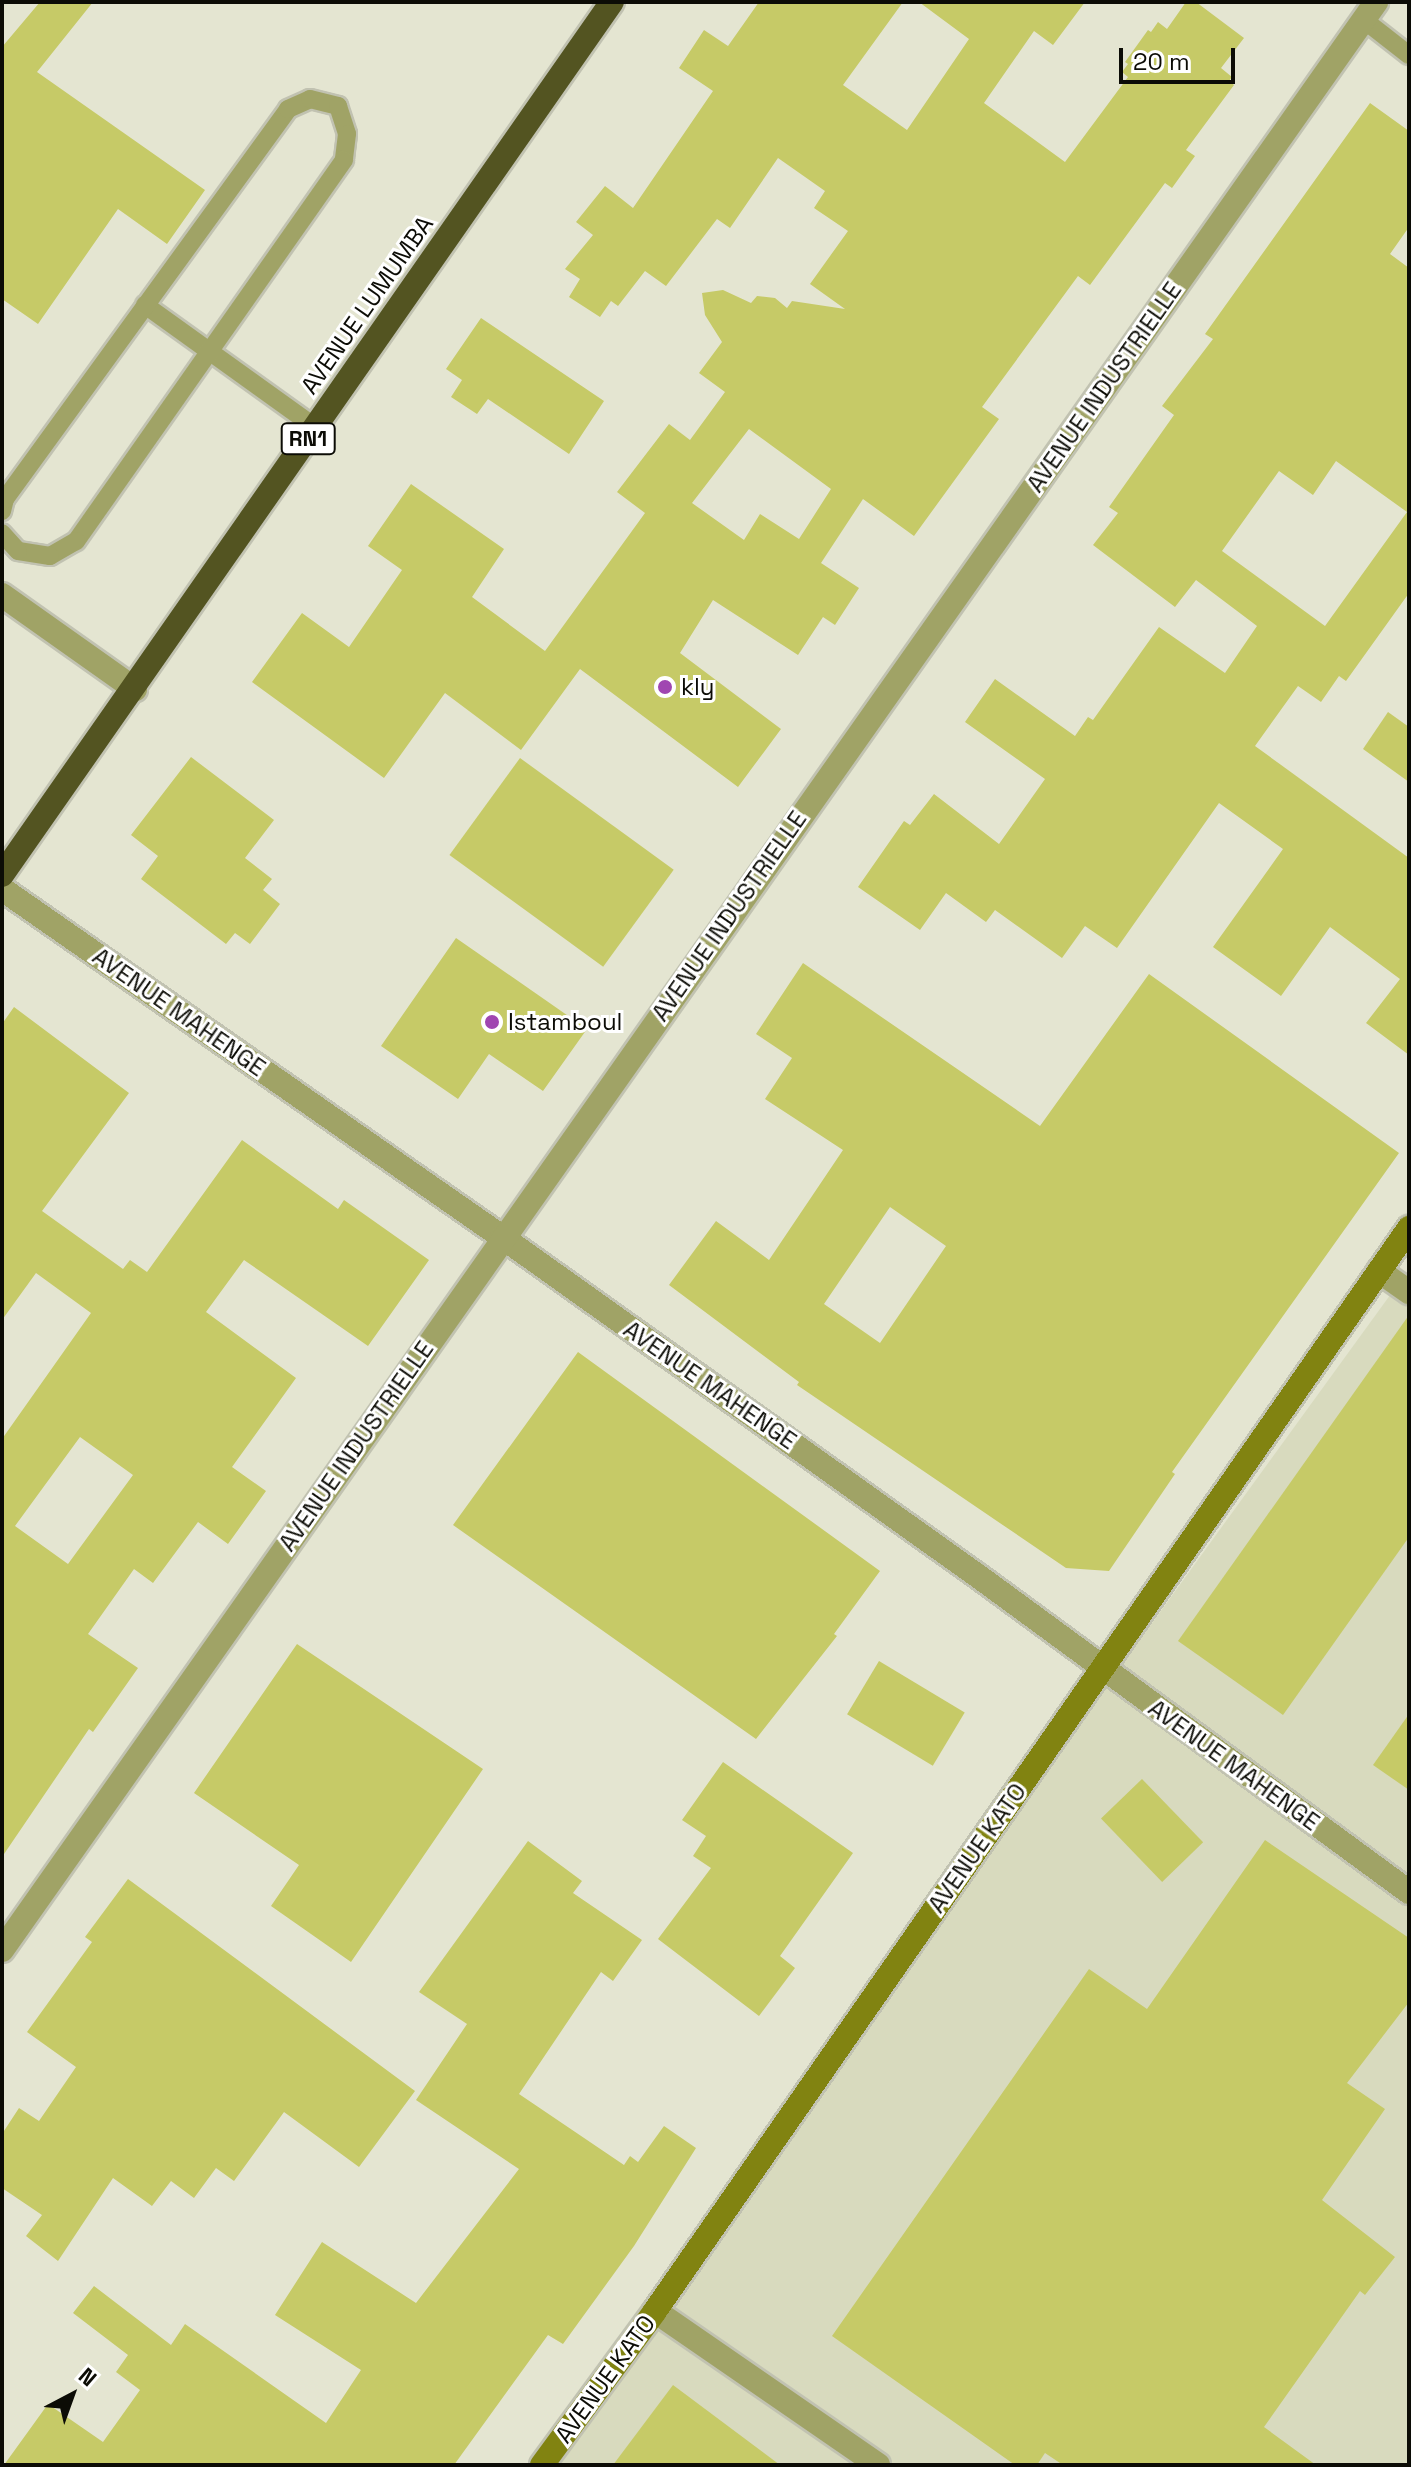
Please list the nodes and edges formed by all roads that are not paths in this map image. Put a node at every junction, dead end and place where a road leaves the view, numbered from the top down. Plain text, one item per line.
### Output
1 (612, 2) edge
2 (1370, 11) edge
3 (1409, 55) edge
4 (145, 305) junction
5 (208, 352) junction
6 (316, 428) junction
7 (2, 511) edge
8 (2, 533) edge
9 (2, 595) edge
10 (135, 689) junction
11 (2, 875) edge
12 (2, 889) edge
13 (1409, 1228) edge
14 (502, 1237) junction
15 (1379, 1271) junction
16 (1409, 1292) edge
17 (1102, 1669) junction
18 (1409, 1892) edge
19 (2, 1950) edge
20 (655, 2311) junction
21 (542, 2465) edge
22 (878, 2465) edge

1 - 6 highway, AVENUE LUMUMBA / RN1
2 - 3 lane
2 - 14 street, AVENUE INDUSTRIELLE
4 - 5 lane
4 - 5 lane
4 - 7 lane
5 - 6 lane
5 - 8 lane
6 - 10 highway, AVENUE LUMUMBA / RN1
9 - 10 street
10 - 11 highway, AVENUE LUMUMBA / RN1
12 - 14 street, AVENUE MAHENGE
13 - 15 street, AVENUE KATO
14 - 17 street, AVENUE MAHENGE
14 - 19 street, AVENUE INDUSTRIELLE
15 - 16 street
15 - 17 street, AVENUE KATO
17 - 18 street, AVENUE MAHENGE
17 - 20 street, AVENUE KATO
20 - 21 street, AVENUE KATO
20 - 22 street

